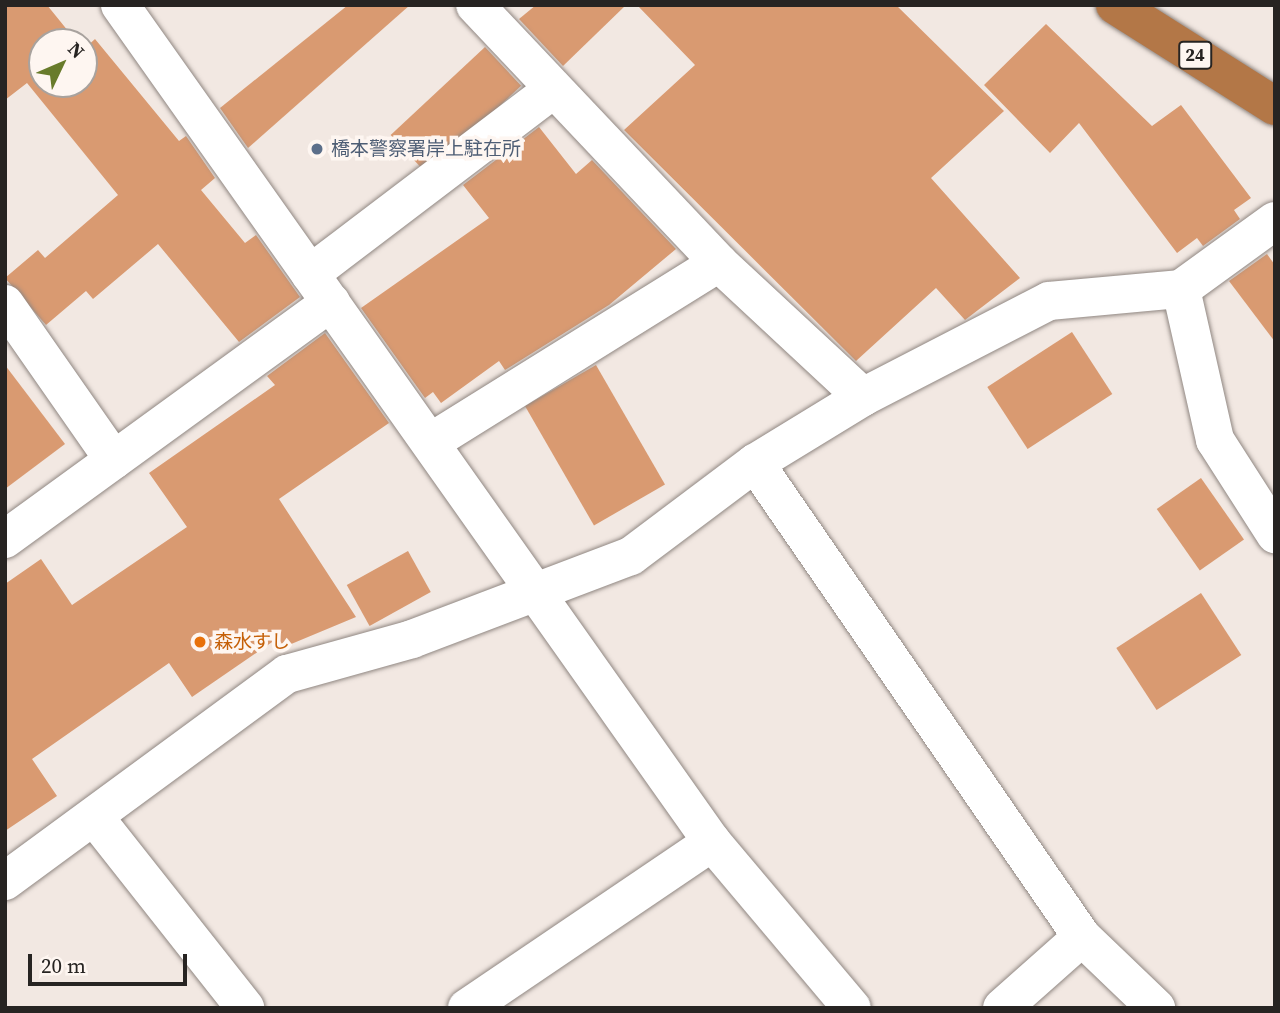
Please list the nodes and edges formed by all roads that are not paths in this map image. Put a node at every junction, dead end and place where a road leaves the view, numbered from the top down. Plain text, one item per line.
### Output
1 (120, 5) edge
2 (475, 5) edge
3 (1115, 5) edge
4 (552, 90) junction
5 (1275, 106) edge
6 (1275, 221) edge
7 (719, 263) junction
8 (321, 288) junction
9 (1181, 289) junction
10 (5, 304) edge
11 (863, 397) junction
12 (431, 442) junction
13 (114, 460) junction
14 (755, 463) junction
15 (1275, 534) edge
16 (5, 539) edge
17 (537, 592) junction
18 (96, 819) junction
19 (712, 842) junction
20 (5, 881) edge
21 (1082, 937) junction
22 (246, 1008) edge
23 (467, 1008) edge
24 (852, 1008) edge
25 (1002, 1008) edge
26 (1156, 1008) edge

1 - 8 street
2 - 4 street
3 - 5 highway, 24
4 - 7 street
4 - 8 street
6 - 9 street
7 - 11 street
7 - 12 street
8 - 12 street
8 - 13 street
9 - 11 street
9 - 15 street
10 - 13 street
11 - 14 street
12 - 17 street
13 - 16 street
14 - 17 street
14 - 21 street
17 - 18 street
17 - 19 street
18 - 20 street
18 - 22 street
19 - 23 street
19 - 24 street
21 - 25 street
21 - 26 street

